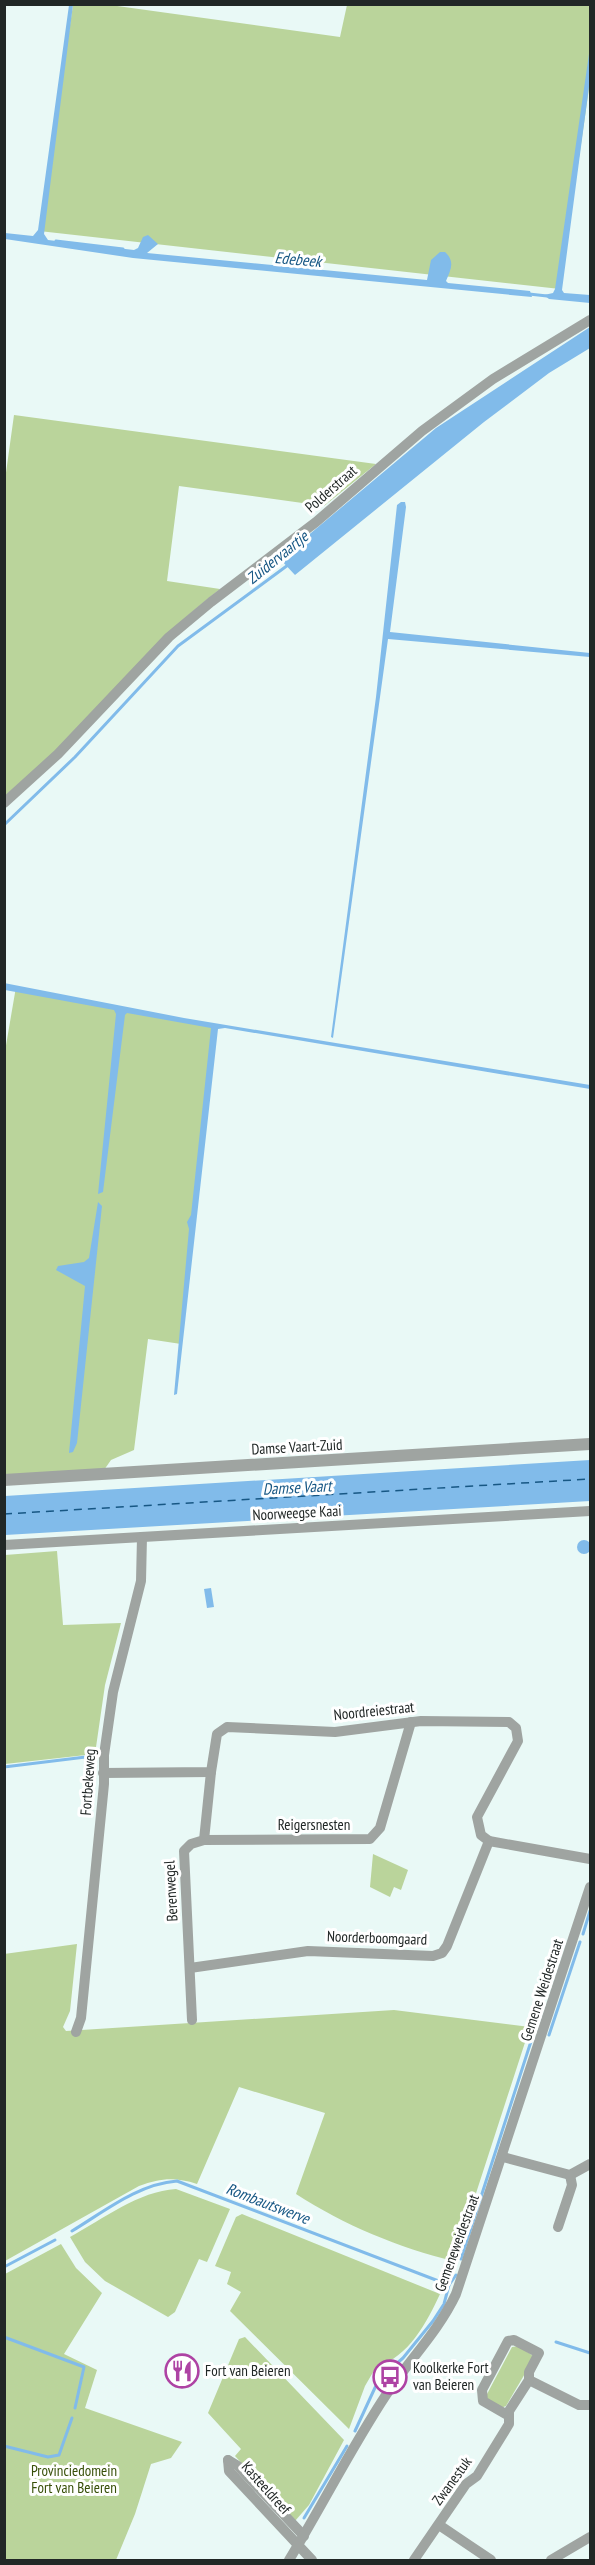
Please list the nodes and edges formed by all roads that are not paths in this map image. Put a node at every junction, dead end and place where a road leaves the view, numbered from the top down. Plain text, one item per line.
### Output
1 (591, 320) edge
2 (4, 803) edge
3 (591, 1444) edge
4 (4, 1480) edge
5 (591, 1510) edge
6 (142, 1537) junction
7 (4, 1545) edge
8 (411, 1722) junction
9 (211, 1772) junction
10 (103, 1773) junction
11 (204, 1840) junction
12 (489, 1841) junction
13 (591, 1859) edge
14 (591, 1887) edge
15 (190, 1968) junction
16 (192, 2020) dead end
17 (76, 2032) dead end
18 (520, 2103) joint
19 (503, 2157) junction
20 (591, 2164) edge
21 (570, 2175) junction
22 (558, 2227) dead end
23 (530, 2380) junction
24 (591, 2405) edge
25 (509, 2416) junction
26 (439, 2525) junction
27 (591, 2537) edge
28 (301, 2541) junction
29 (289, 2560) edge
30 (312, 2560) edge
31 (414, 2560) edge
32 (491, 2560) edge
33 (551, 2560) edge

1 - 2 street, Polderstraat
3 - 4 street, Damse Vaart-Zuid
5 - 6 street, Noorweegse Kaai
6 - 7 street, Noorweegse Kaai
6 - 10 street, Fortbekeweg
8 - 9 street, Noordreiestraat
8 - 11 street, Reigersnesten
8 - 12 street, Noordreiestraat
9 - 10 street
9 - 11 street
10 - 17 street, Fortbekeweg
11 - 15 street, Berenwegel
12 - 13 street
12 - 15 street, Noorderboomgaard
14 - 18 street, Gemene Weidestraat
15 - 16 street, Berenwegel
18 - 19 street, Gemeneweidestraat
19 - 21 street
19 - 28 street, Gemeneweidestraat
20 - 21 street
21 - 22 street
23 - 24 street
23 - 25 street, Zwanestuk
23 - 25 street, Zwanestuk
25 - 26 street, Zwanestuk
26 - 31 street, Zwanestuk
26 - 32 street
27 - 33 street
28 - 28 street, Kasteeldreef
28 - 29 street, Gemeneweidestraat
28 - 30 street, Kasteeldreef

